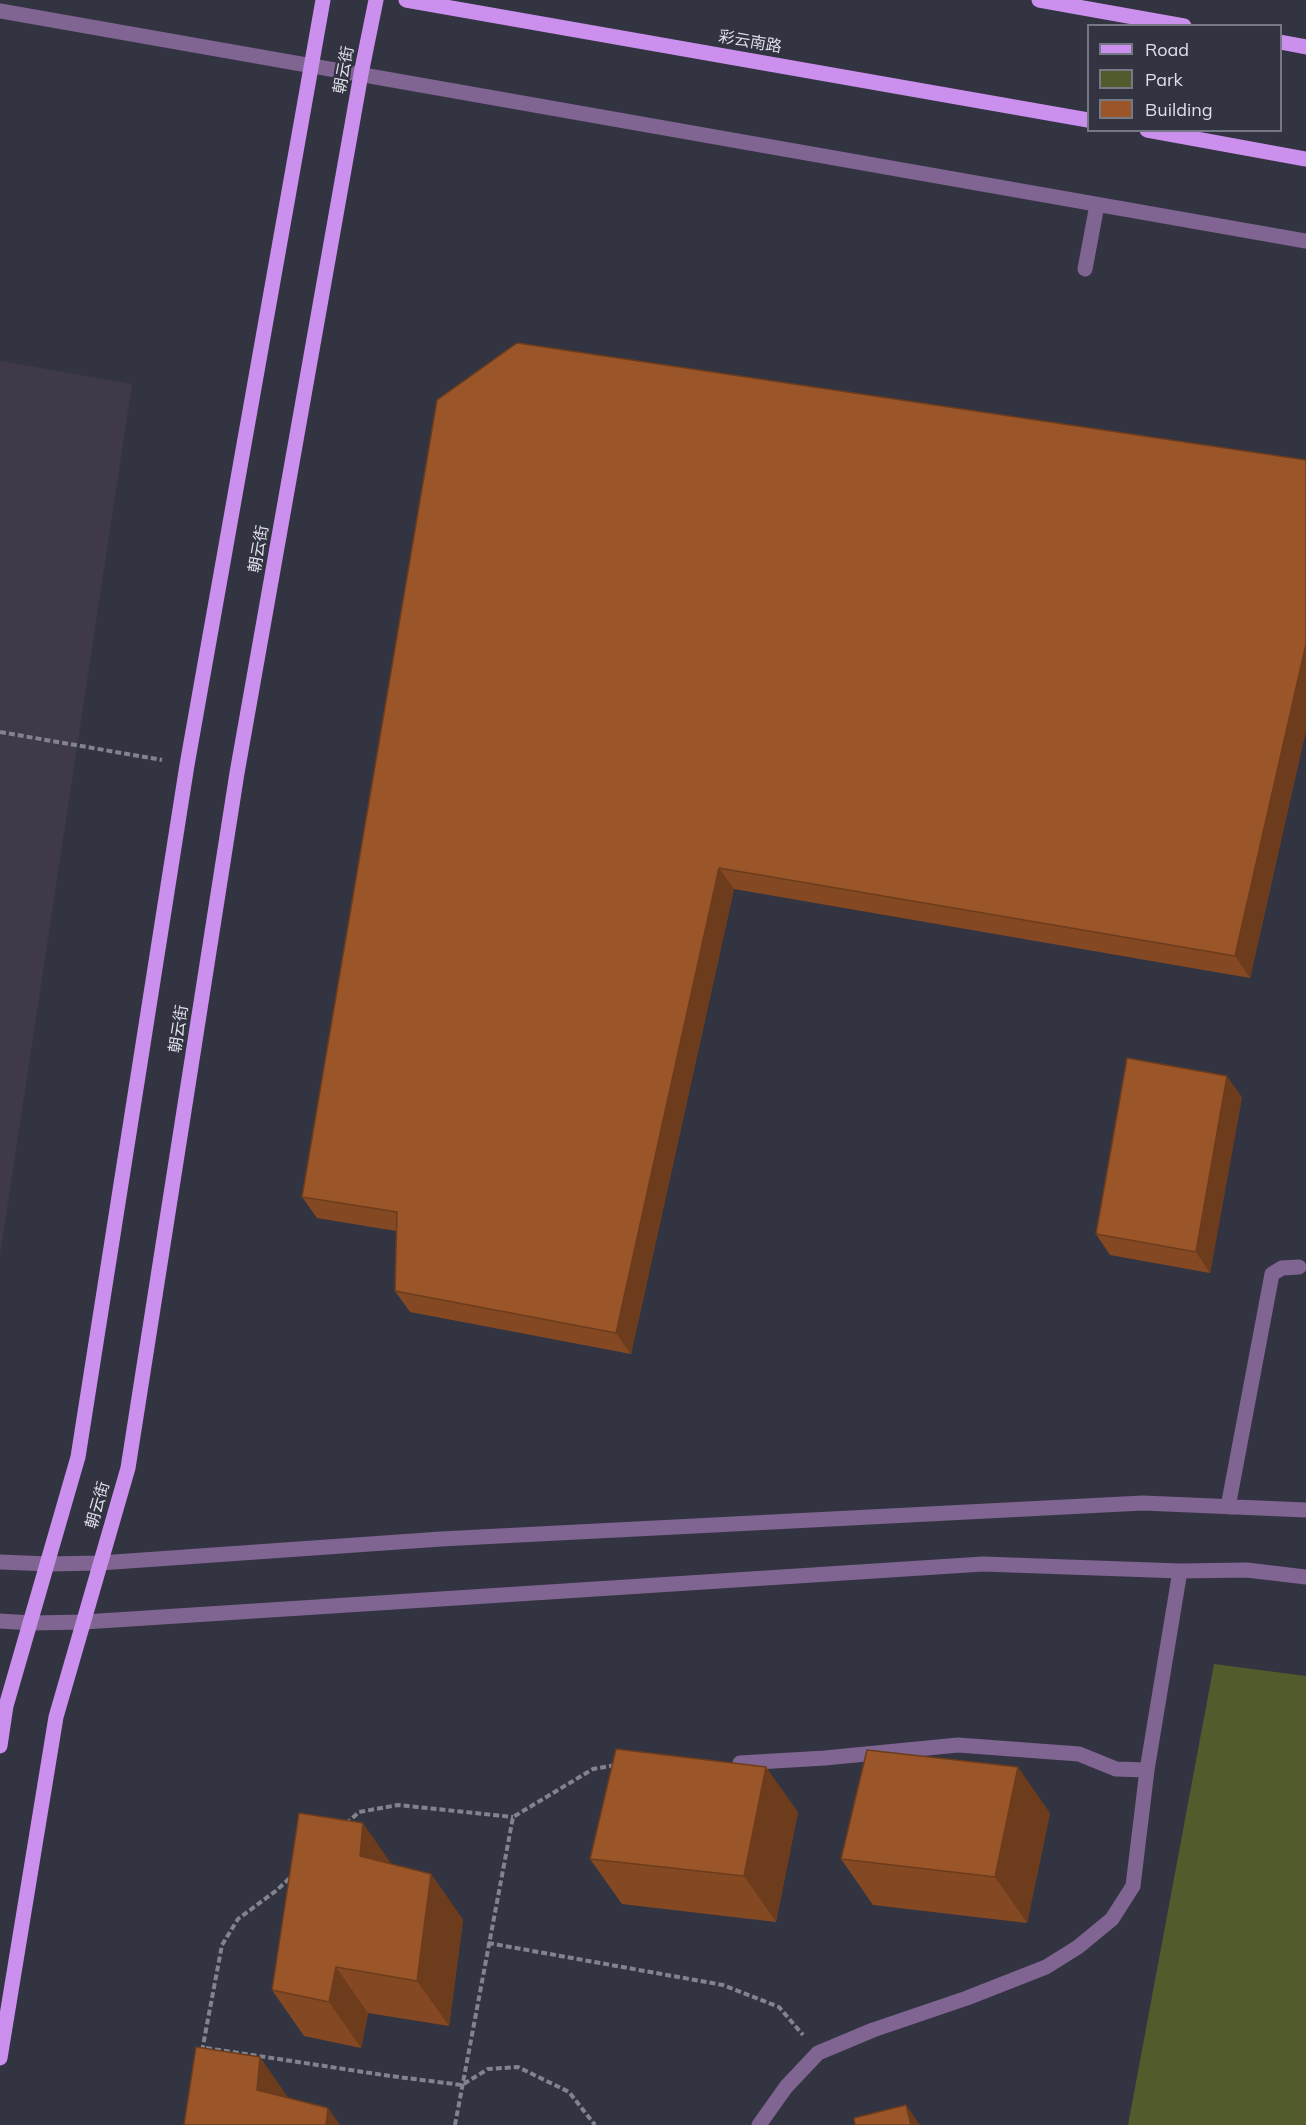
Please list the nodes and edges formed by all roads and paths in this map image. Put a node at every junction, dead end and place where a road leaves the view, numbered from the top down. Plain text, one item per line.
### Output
1 (323, 0) edge
2 (376, 0) edge
3 (406, 0) edge
4 (1039, 0) edge
5 (0, 10) edge
6 (1173, 24) edge
7 (1306, 39) edge
8 (1282, 41) edge
9 (1282, 41) edge
10 (1306, 47) edge
11 (310, 65) junction
12 (361, 74) junction
13 (1087, 120) edge
14 (1158, 132) edge
15 (1306, 159) edge
16 (1097, 205) junction
17 (1306, 241) edge
18 (1084, 269) dead end
19 (0, 732) edge
20 (187, 765) junction
21 (1299, 1268) dead end
22 (1228, 1507) junction
23 (1306, 1510) edge
24 (0, 1562) edge
25 (100, 1563) junction
26 (49, 1564) junction
27 (1180, 1571) junction
28 (1306, 1577) edge
29 (0, 1621) edge
30 (84, 1622) junction
31 (32, 1623) junction
32 (0, 1746) edge
33 (740, 1763) edge
34 (626, 1764) edge
35 (1147, 1770) junction
36 (513, 1817) junction
37 (344, 1826) edge
38 (299, 1869) edge
39 (488, 1943) junction
40 (202, 2048) junction
41 (818, 2053) junction
42 (0, 2058) edge
43 (201, 2059) edge
44 (462, 2085) junction
45 (455, 2125) edge
46 (595, 2125) edge
47 (759, 2125) edge

1 - 11 main road, 朝云街
2 - 12 main road, 朝云街
3 - 13 main road, 彩云南路
4 - 6 main road
5 - 11 street
7 - 8 main road
9 - 10 main road
11 - 12 street
11 - 20 main road, 朝云街
12 - 16 street
12 - 25 main road, 朝云街
14 - 15 main road
16 - 17 street
16 - 18 street
19 - 20 path
20 - 26 main road, 朝云街
21 - 22 street
22 - 23 street
22 - 25 street
24 - 26 street
25 - 26 street
25 - 30 main road, 朝云街
26 - 31 main road, 朝云街
27 - 28 street
27 - 30 street
27 - 35 street
29 - 31 street
30 - 31 street
30 - 42 main road, 朝云街
31 - 32 main road, 朝云街
33 - 35 street
34 - 36 path
35 - 41 street
36 - 37 path
36 - 39 path
38 - 40 path
39 - 41 path
39 - 44 path
40 - 43 path
40 - 44 path
41 - 47 street
44 - 45 path
44 - 46 path

